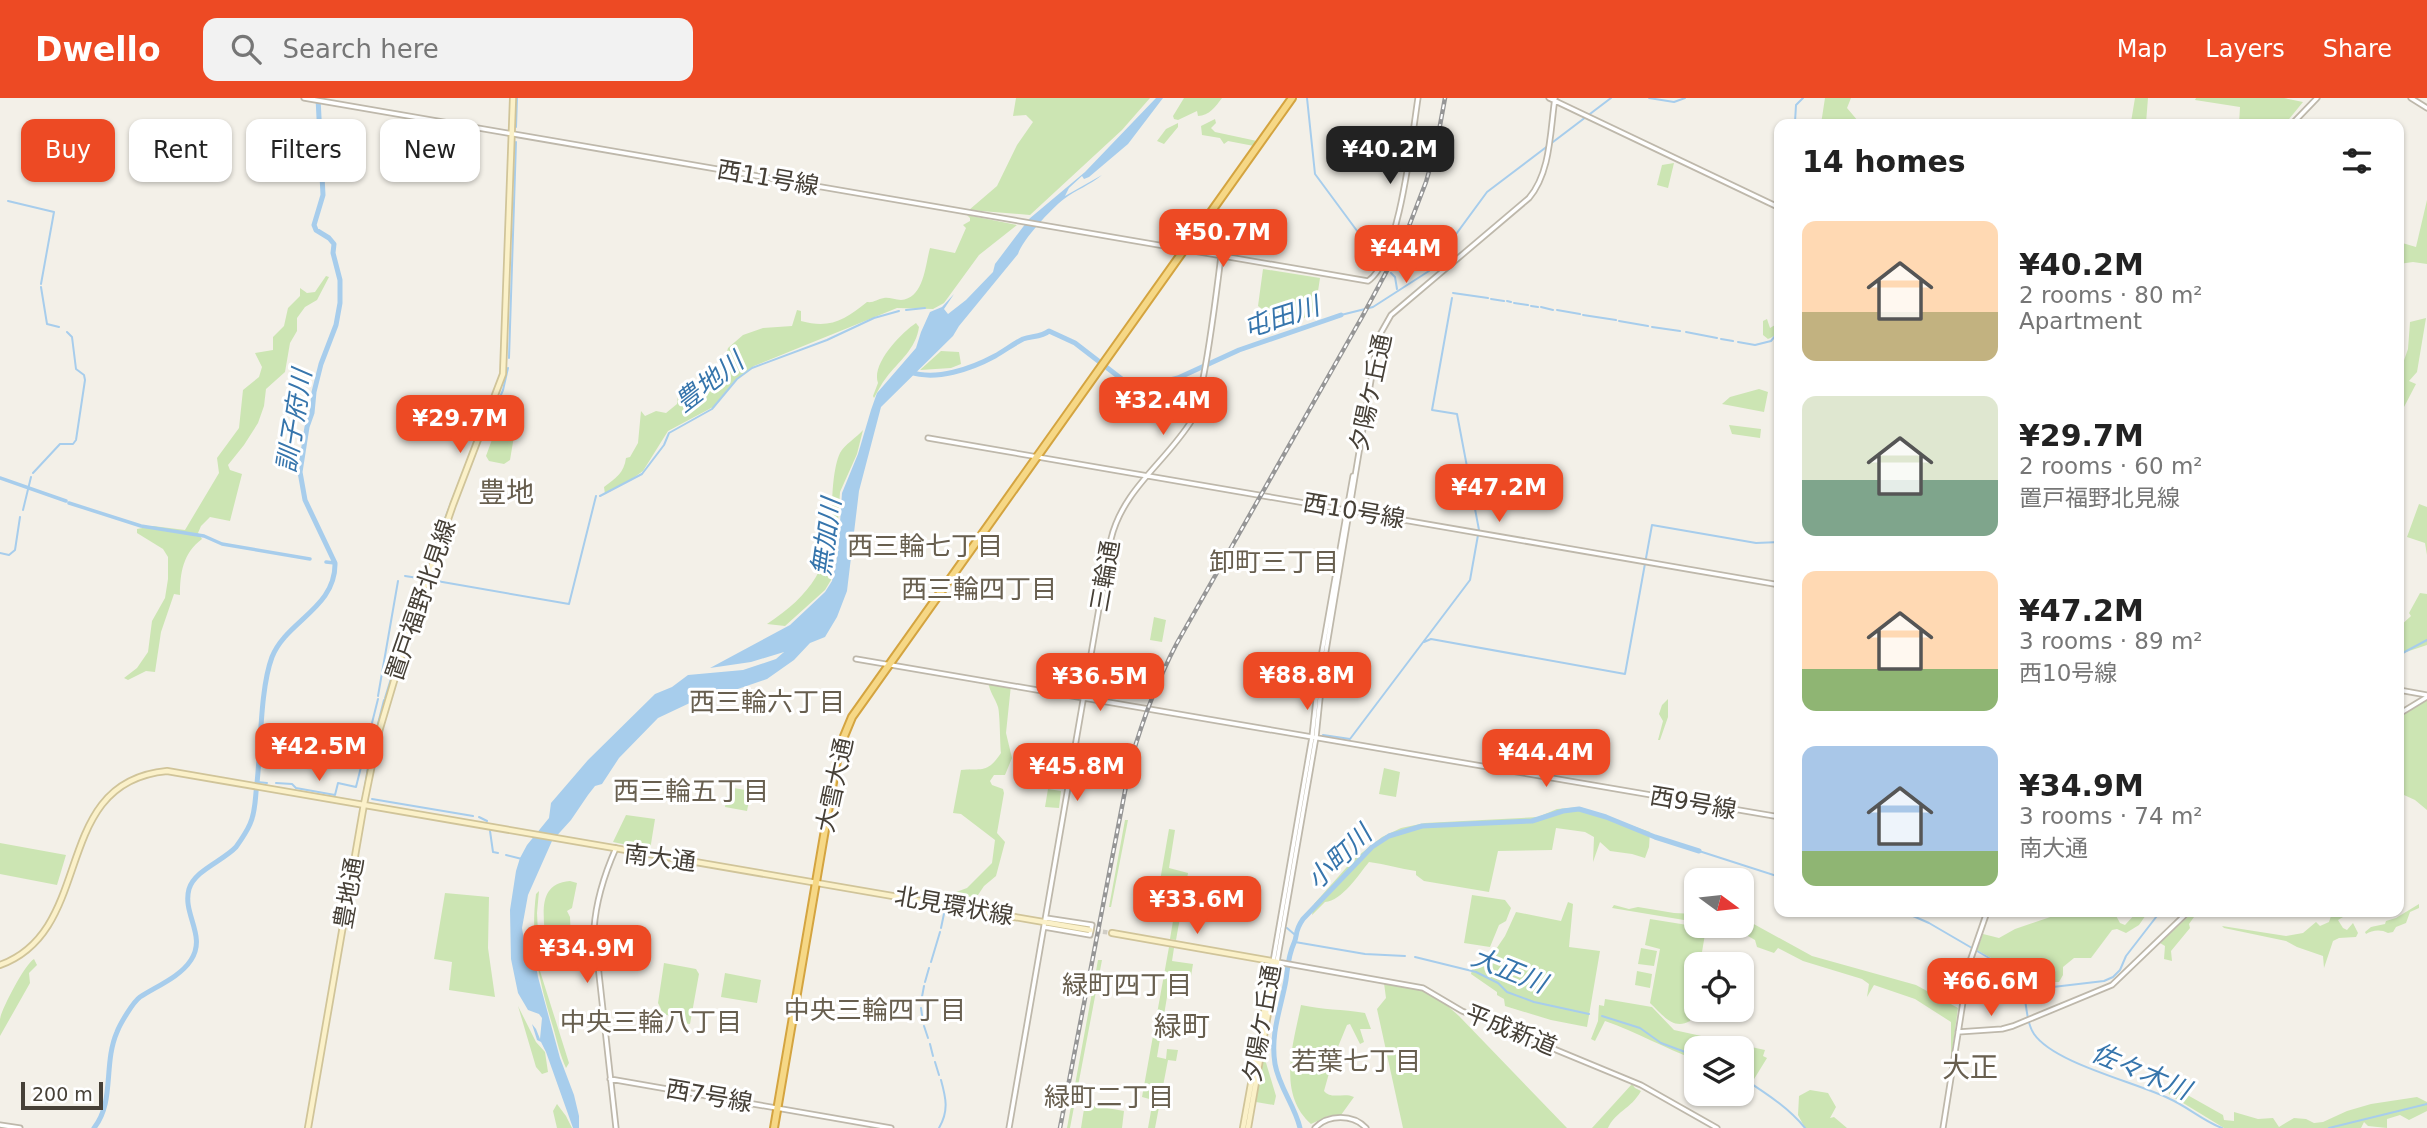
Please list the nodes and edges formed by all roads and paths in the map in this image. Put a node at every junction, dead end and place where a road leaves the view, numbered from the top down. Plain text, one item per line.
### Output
1 (306, 98) edge
2 (513, 98) edge
3 (1294, 98) edge
4 (1418, 98) edge
5 (1549, 98) edge
6 (2317, 98) edge
7 (2411, 98) edge
8 (1555, 99) edge
9 (2427, 108) edge
10 (2297, 119) edge
11 (512, 134) junction
12 (1774, 205) edge
13 (1186, 250) junction
14 (1221, 256) junction
15 (929, 438) dead end
16 (1038, 457) junction
17 (1146, 476) junction
18 (1348, 510) junction
19 (1774, 584) edge
20 (856, 659) dead end
21 (889, 664) junction
22 (2404, 691) edge
23 (2427, 696) edge
24 (1084, 697) junction
25 (2404, 711) edge
26 (1314, 737) junction
27 (364, 804) junction
28 (1774, 816) edge
29 (616, 848) junction
30 (817, 882) junction
31 (1985, 917) edge
32 (2183, 917) edge
33 (1045, 922) junction
34 (1090, 930) tunnel mouth
35 (1112, 933) tunnel mouth
36 (1277, 962) junction
37 (0, 965) edge
38 (1958, 1032) junction
39 (610, 1079) junction
40 (777, 1108) junction
41 (0, 1125) edge
42 (20, 1128) edge
43 (308, 1128) edge
44 (617, 1128) edge
45 (774, 1128) edge
46 (891, 1128) edge
47 (1009, 1128) edge
48 (1246, 1128) edge
49 (1315, 1128) edge
50 (1366, 1128) edge
51 (1717, 1128) edge
52 (1943, 1128) edge

1 - 11 street, 西11号線
2 - 11 main road, 置戸福野北見線
3 - 13 highway, 大雪大通
4 - 14 street, 西11号線
5 - 8 street
6 - 10 street
7 - 9 street
8 - 12 street
8 - 18 street, 夕陽ケ丘通
11 - 13 street, 西11号線
11 - 27 main road, 置戸福野北見線
13 - 14 street, 西11号線
13 - 16 highway, 大雪大通
14 - 17 street, 三輪通
15 - 16 street, 西10号線
16 - 17 street, 西10号線
16 - 21 highway, 大雪大通
17 - 18 street, 西10号線
17 - 24 street, 三輪通
18 - 19 street, 西10号線
18 - 26 street, 夕陽ケ丘通
20 - 21 street
21 - 24 street, 西9号線
21 - 30 highway, 大雪大通
22 - 23 street
23 - 25 street
24 - 26 street, 西9号線
24 - 33 street, 三輪通
26 - 28 street, 西9号線
26 - 36 street, 夕陽ケ丘通
27 - 29 main road
27 - 37 main road
27 - 43 main road, 豊地通
29 - 30 main road, 南大通
29 - 39 street, 南大通
30 - 33 main road, 北見環状線
30 - 40 highway, 大雪大通
31 - 38 street
32 - 38 street
33 - 33 street
33 - 34 main road, 北見環状線
33 - 47 street, 三輪通
35 - 36 main road
36 - 48 main road, 夕陽ケ丘通
36 - 51 street, 平成新道
38 - 52 street
39 - 40 street, 西7号線
39 - 44 street, 南大通
40 - 45 highway, 大雪大通
40 - 46 street, 西7号線
41 - 42 street
49 - 50 street

